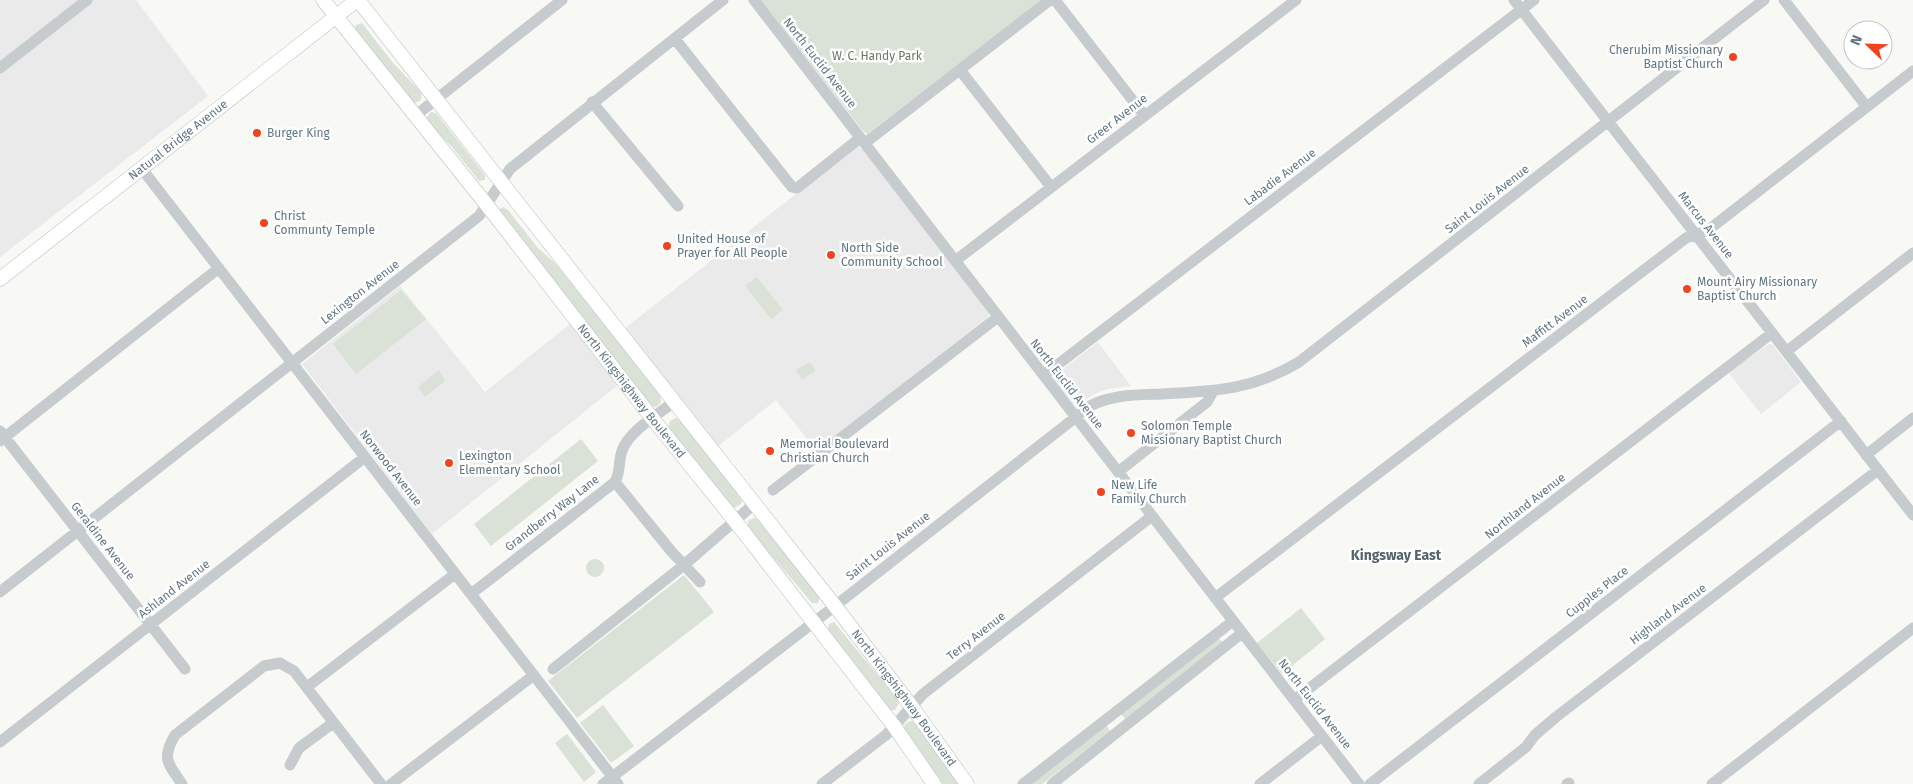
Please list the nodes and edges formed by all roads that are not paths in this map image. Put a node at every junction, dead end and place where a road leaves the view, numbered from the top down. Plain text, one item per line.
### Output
1 (87, 0) edge
2 (323, 0) edge
3 (358, 0) edge
4 (562, 0) edge
5 (723, 0) edge
6 (754, 0) edge
7 (1050, 0) edge
8 (1056, 0) edge
9 (1296, 0) edge
10 (1534, 0) edge
11 (1764, 0) edge
12 (1784, 0) edge
13 (1518, 5) edge
14 (336, 16) junction
15 (674, 39) junction
16 (0, 68) edge
17 (960, 70) junction
18 (1913, 71) edge
19 (435, 99) junction
20 (592, 102) junction
21 (1866, 106) junction
22 (1144, 115) junction
23 (415, 116) junction
24 (1609, 121) junction
25 (862, 141) junction
26 (142, 169) junction
27 (501, 181) junction
28 (1051, 187) junction
29 (486, 204) junction
30 (678, 206) dead end
31 (1696, 235) junction
32 (1913, 253) edge
33 (955, 261) junction
34 (219, 268) junction
35 (0, 279) edge
36 (998, 317) junction
37 (1772, 333) junction
38 (1787, 351) junction
39 (292, 363) junction
40 (1044, 375) junction
41 (1213, 391) junction
42 (674, 402) junction
43 (1075, 417) junction
44 (652, 418) junction
45 (1913, 418) edge
46 (1841, 421) junction
47 (2, 436) edge
48 (1866, 455) junction
49 (364, 457) junction
50 (1878, 470) junction
51 (1118, 472) junction
52 (615, 482) junction
53 (773, 490) dead end
54 (754, 504) junction
55 (1913, 515) edge
56 (1152, 516) junction
57 (735, 521) junction
58 (78, 531) junction
59 (684, 564) junction
60 (455, 574) junction
61 (700, 582) dead end
62 (0, 592) edge
63 (471, 594) junction
64 (1215, 598) junction
65 (835, 606) junction
66 (1233, 621) junction
67 (813, 622) junction
68 (150, 624) junction
69 (1913, 628) edge
70 (1242, 633) junction
71 (553, 668) dead end
72 (185, 669) dead end
73 (534, 675) junction
74 (307, 687) junction
75 (1294, 700) junction
76 (912, 707) junction
77 (333, 723) junction
78 (894, 726) junction
79 (1322, 736) junction
80 (0, 742) edge
81 (290, 765) dead end
82 (611, 782) edge
83 (182, 784) edge
84 (381, 784) edge
85 (391, 784) edge
86 (822, 784) edge
87 (934, 784) edge
88 (967, 784) edge
89 (1023, 784) edge
90 (1052, 784) edge
91 (1260, 784) edge
92 (1359, 784) edge
93 (1370, 784) edge
94 (1479, 784) edge
95 (1712, 784) edge

1 - 16 street
2 - 14 main road, North Kingshighway Boulevard
3 - 14 main road, Natural Bridge Avenue
3 - 19 main road, North Kingshighway Boulevard
4 - 19 street
5 - 15 street, Lexington Avenue
6 - 25 street, North Euclid Avenue
7 - 17 street
8 - 22 street
9 - 22 street, Greer Avenue
10 - 13 street, Labadie Avenue
11 - 24 street, Saint Louis Avenue
12 - 21 street
13 - 24 street, Marcus Avenue
13 - 40 street, Labadie Avenue
14 - 23 main road, North Kingshighway Boulevard
14 - 26 main road, Natural Bridge Avenue
15 - 20 street, Lexington Avenue
15 - 25 street
17 - 25 street
17 - 28 street
18 - 21 street, Maffitt Avenue
19 - 23 street
19 - 27 main road, North Kingshighway Boulevard
20 - 27 street, Lexington Avenue
20 - 30 street
21 - 31 street, Maffitt Avenue
22 - 28 street, Greer Avenue
23 - 29 main road, North Kingshighway Boulevard
24 - 31 street, Marcus Avenue
24 - 41 street, Saint Louis Avenue
25 - 33 street, North Euclid Avenue
26 - 34 street, Norwood Avenue
26 - 35 main road, Natural Bridge Avenue
27 - 29 street, Lexington Avenue
27 - 42 main road, North Kingshighway Boulevard
28 - 33 street, Greer Avenue
29 - 39 street, Lexington Avenue
29 - 44 main road, North Kingshighway Boulevard
31 - 37 street, Marcus Avenue
31 - 64 street, Maffitt Avenue
32 - 38 street
33 - 36 street, North Euclid Avenue
34 - 39 street, Norwood Avenue
34 - 47 street
36 - 40 street, North Euclid Avenue
36 - 53 street
37 - 38 street, Marcus Avenue
37 - 75 street, Northland Avenue
38 - 46 street, Marcus Avenue
39 - 49 street, Norwood Avenue
39 - 58 street, Lexington Avenue
40 - 43 street, North Euclid Avenue
41 - 43 street, Saint Louis Avenue
41 - 51 street
42 - 44 street, Grandberry Way Lane
42 - 54 main road, North Kingshighway Boulevard
43 - 51 street, North Euclid Avenue
43 - 65 street, Saint Louis Avenue
44 - 52 street, Grandberry Way Lane
44 - 57 main road, North Kingshighway Boulevard
45 - 48 street
46 - 48 street, Marcus Avenue
46 - 93 street, Cupples Place
47 - 58 street, Geraldine Avenue
48 - 50 street, Marcus Avenue
49 - 60 street, Norwood Avenue
49 - 68 street, Ashland Avenue
50 - 55 street, Marcus Avenue
50 - 94 street, Highland Avenue
51 - 56 street, North Euclid Avenue
52 - 59 street
52 - 63 street, Grandberry Way Lane
54 - 57 street
54 - 65 main road, North Kingshighway Boulevard
56 - 64 street, North Euclid Avenue
56 - 76 street, Terry Avenue
57 - 59 street
57 - 67 main road, North Kingshighway Boulevard
58 - 62 street, Lexington Avenue
58 - 68 street, Geraldine Avenue
59 - 61 street
59 - 71 street
60 - 63 street, Norwood Avenue
60 - 74 street
63 - 73 street, Norwood Avenue
64 - 66 street, North Euclid Avenue
65 - 67 street, Saint Louis Avenue
65 - 76 main road, North Kingshighway Boulevard
66 - 70 street, North Euclid Avenue
66 - 89 street
67 - 78 main road, North Kingshighway Boulevard
67 - 82 street, Saint Louis Avenue
68 - 72 street, Geraldine Avenue
68 - 80 street, Ashland Avenue
69 - 95 street
70 - 75 street, North Euclid Avenue
70 - 90 street
73 - 82 street, Norwood Avenue
73 - 85 street
74 - 77 street
74 - 83 street
75 - 79 street, North Euclid Avenue
76 - 78 street, Terry Avenue
76 - 88 main road, North Kingshighway Boulevard
77 - 81 street
77 - 84 street
78 - 86 street, Terry Avenue
78 - 87 main road, North Kingshighway Boulevard
79 - 91 street
79 - 92 street, North Euclid Avenue

